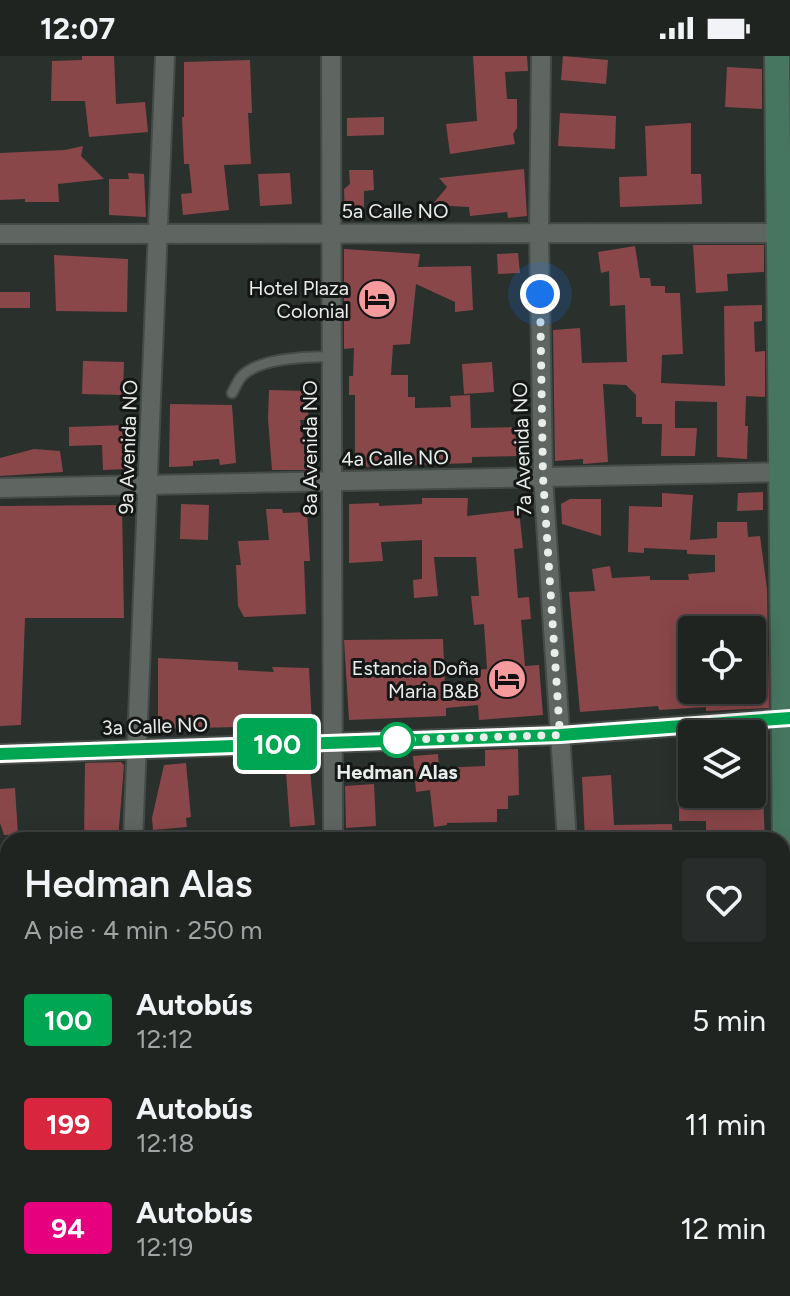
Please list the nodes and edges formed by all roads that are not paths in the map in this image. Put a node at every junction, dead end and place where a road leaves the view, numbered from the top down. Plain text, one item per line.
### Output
1 (165, 56) edge
2 (331, 56) edge
3 (541, 56) edge
4 (777, 56) edge
5 (332, 233) junction
6 (539, 233) junction
7 (785, 233) edge
8 (0, 234) edge
9 (159, 234) junction
10 (332, 357) junction
11 (232, 393) dead end
12 (786, 472) edge
13 (543, 477) junction
14 (332, 481) junction
15 (149, 485) junction
16 (0, 488) edge
17 (787, 718) edge
18 (560, 735) junction
19 (333, 742) junction
20 (135, 749) junction
21 (0, 754) edge
22 (133, 832) edge
23 (333, 832) edge
24 (566, 832) edge
25 (788, 832) edge

1 - 9 street, 9a Avenida NO
2 - 5 street, 8a Avenida NO
3 - 6 street, 7a Avenida NO
4 - 7 street
5 - 6 street, 5a Calle NO
5 - 9 street, 5a Calle NO
5 - 10 street, 8a Avenida NO
6 - 7 street, 5a Calle NO
6 - 13 street, 7a Avenida NO
7 - 12 street
8 - 9 street, 5a Calle NO
9 - 15 street, 9a Avenida NO
10 - 11 lane
10 - 14 street, 8a Avenida NO
12 - 13 street, 4a Calle NO
12 - 17 street
13 - 14 street, 4a Calle NO
13 - 18 street, 7a Avenida NO
14 - 15 street, 4a Calle NO
14 - 19 street, 8a Avenida NO
15 - 16 street, 4a Calle NO
15 - 20 street, 9a Avenida NO
17 - 18 street, 3a Calle NO
17 - 25 street
18 - 19 street, 3a Calle NO
18 - 24 street, 7a Avenida NO
19 - 20 street, 3a Calle NO
19 - 23 street, 8a Avenida NO
20 - 21 street, 3a Calle NO
20 - 22 street, 9a Avenida NO

